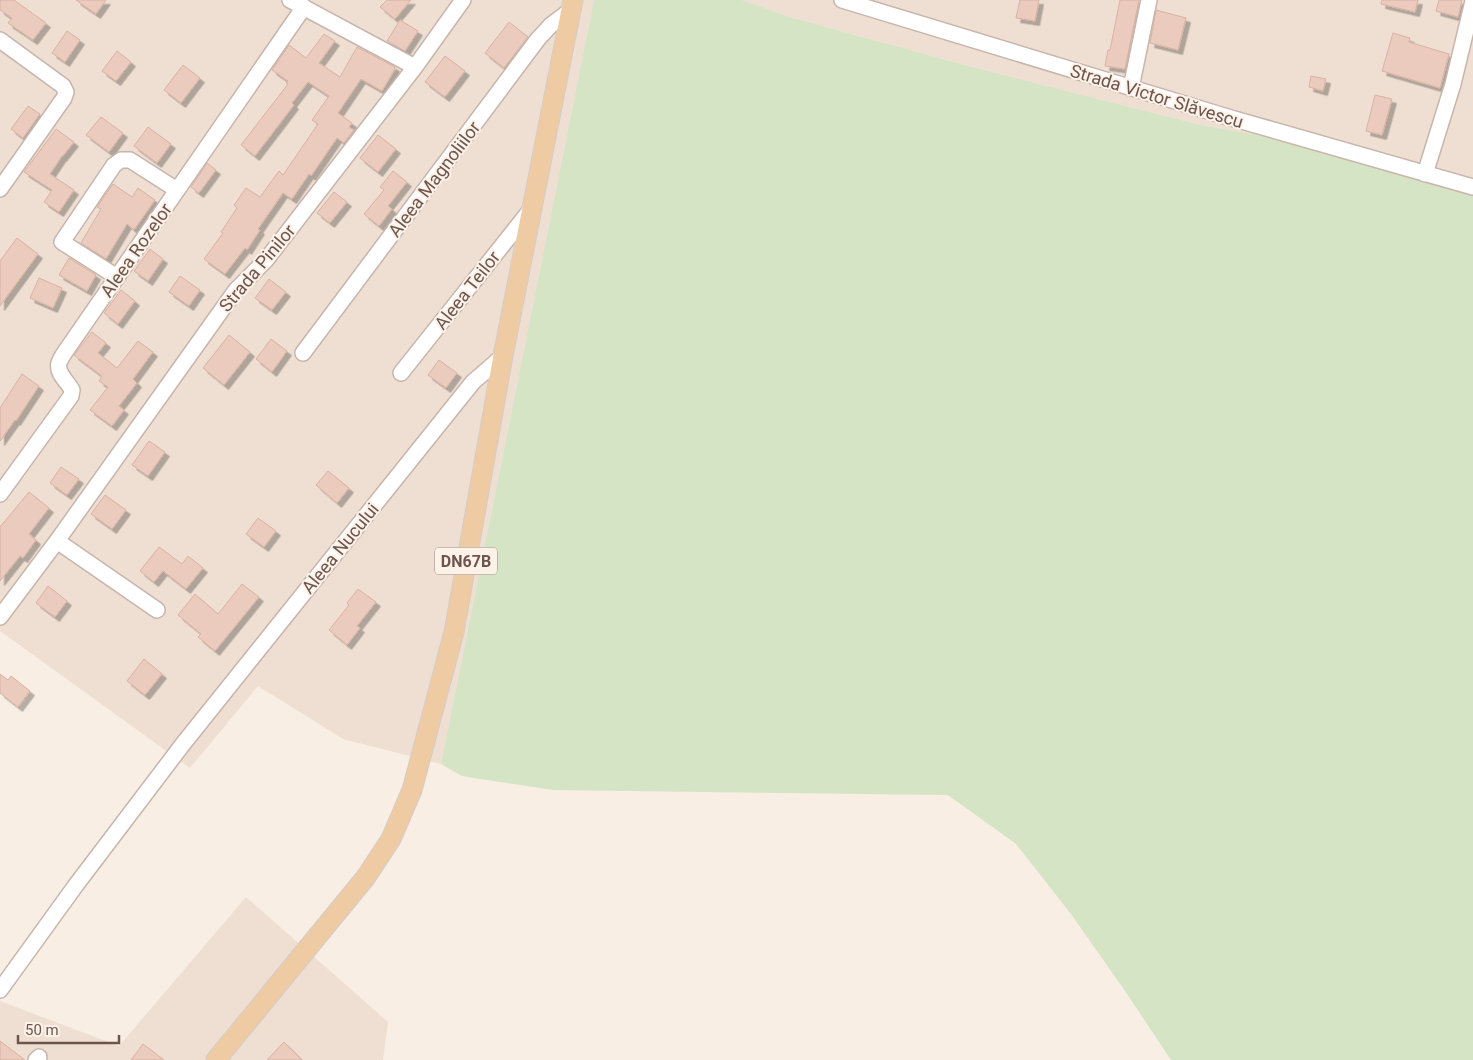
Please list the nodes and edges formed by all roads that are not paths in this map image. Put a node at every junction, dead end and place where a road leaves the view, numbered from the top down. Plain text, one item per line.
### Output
1 (290, 0) edge
2 (464, 0) edge
3 (842, 0) edge
4 (1149, 0) edge
5 (1473, 1) edge
6 (572, 5) edge
7 (304, 7) junction
8 (0, 40) edge
9 (414, 67) junction
10 (1131, 88) junction
11 (1426, 174) junction
12 (1473, 187) edge
13 (0, 188) edge
14 (178, 190) junction
15 (533, 207) junction
16 (117, 277) junction
17 (303, 353) dead end
18 (503, 356) junction
19 (401, 373) dead end
20 (0, 494) edge
21 (57, 541) junction
22 (157, 610) dead end
23 (0, 617) edge
24 (0, 990) edge
25 (216, 1060) edge

1 - 7 street
2 - 9 street, Strada Pinilor
3 - 10 street, Strada Victor Slăvescu
4 - 10 street
5 - 11 street
6 - 15 main road, DN67B
6 - 17 street, Aleea Magnoliilor
7 - 9 street
7 - 14 street, Aleea Rozelor
8 - 13 street
9 - 21 street, Strada Pinilor
10 - 11 street, Strada Victor Slăvescu
11 - 12 street, Strada Victor Slăvescu
14 - 16 street, Aleea Rozelor
14 - 16 street
15 - 18 main road, DN67B
15 - 19 street, Aleea Teilor
16 - 20 street, Aleea Rozelor
18 - 24 street, Aleea Nucului
18 - 25 main road, DN67B
21 - 22 street
21 - 23 street, Strada Pinilor

